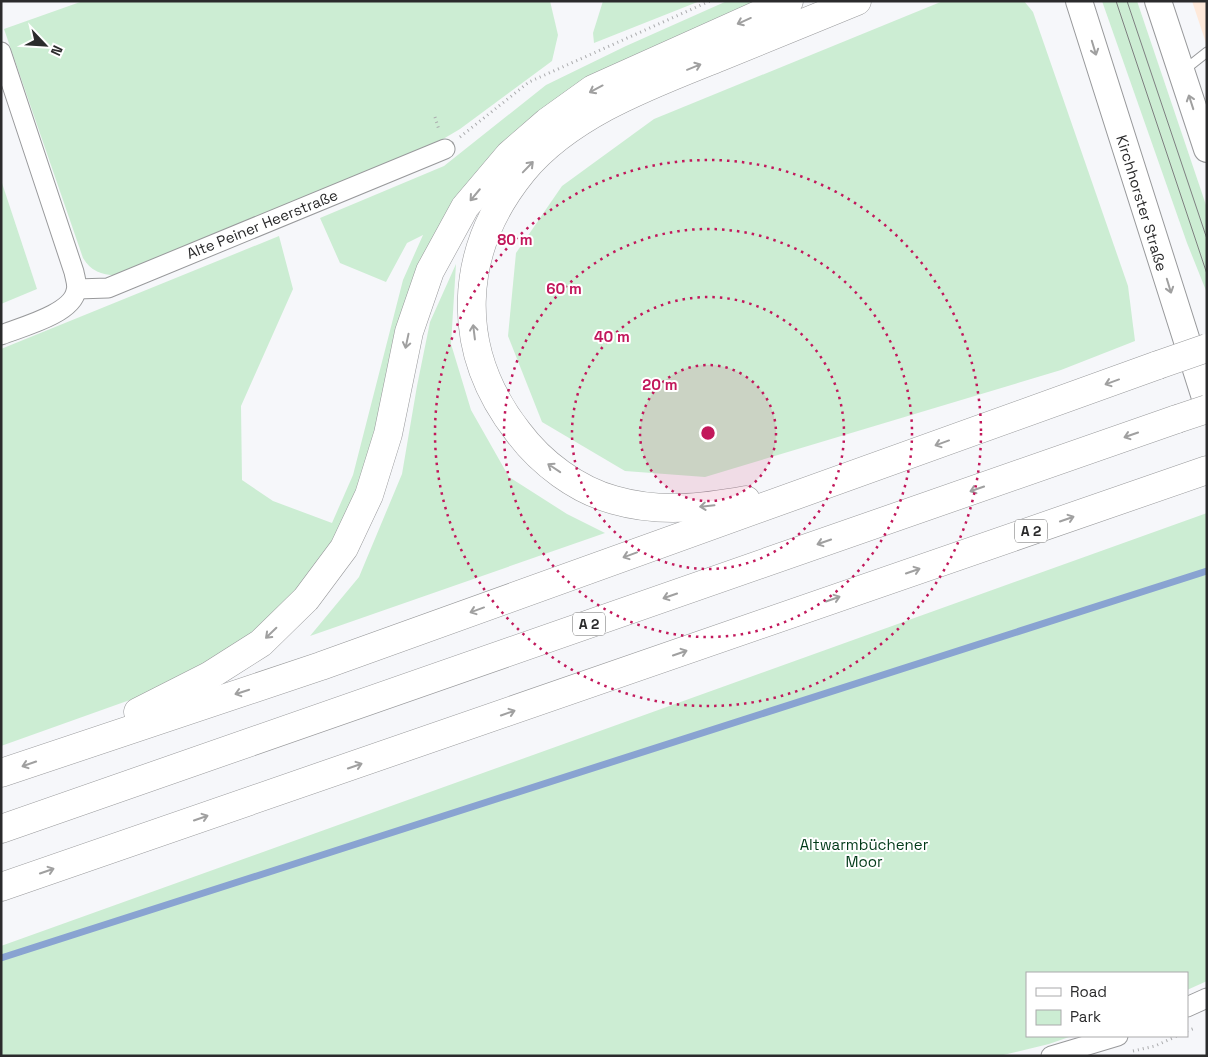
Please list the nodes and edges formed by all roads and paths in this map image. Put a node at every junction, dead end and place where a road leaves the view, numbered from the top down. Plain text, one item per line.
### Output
1 (710, 1) edge
2 (789, 1) edge
3 (857, 1) edge
4 (1080, 1) edge
5 (1158, 1) edge
6 (1, 52) edge
7 (1207, 52) edge
8 (1181, 72) junction
9 (444, 149) joint
10 (1207, 149) edge
11 (77, 289) junction
12 (1, 335) edge
13 (1207, 348) edge
14 (1207, 404) edge
15 (1207, 409) edge
16 (1201, 472) edge
17 (841, 480) junction
18 (57, 754) junction
19 (1, 773) edge
20 (1, 829) edge
21 (1, 887) edge
22 (1207, 998) edge
23 (1188, 1008) edge
24 (1115, 1037) edge
25 (1175, 1037) edge
26 (1129, 1052) dead end
27 (1051, 1056) edge

1 - 9 path
2 -> 18 highway
17 -> 3 highway
4 -> 14 main road, Kirchhorster Straße
5 - 8 main road
6 - 11 street
7 - 8 lane
10 -> 8 main road
9 - 11 street, Alte Peiner Heerstraße
11 - 12 street
13 -> 17 highway, bridge
15 -> 20 highway, A 2, bridge
21 -> 16 highway, A 2
17 -> 18 highway
18 -> 19 highway
22 - 23 street
24 - 27 street
25 - 26 path

